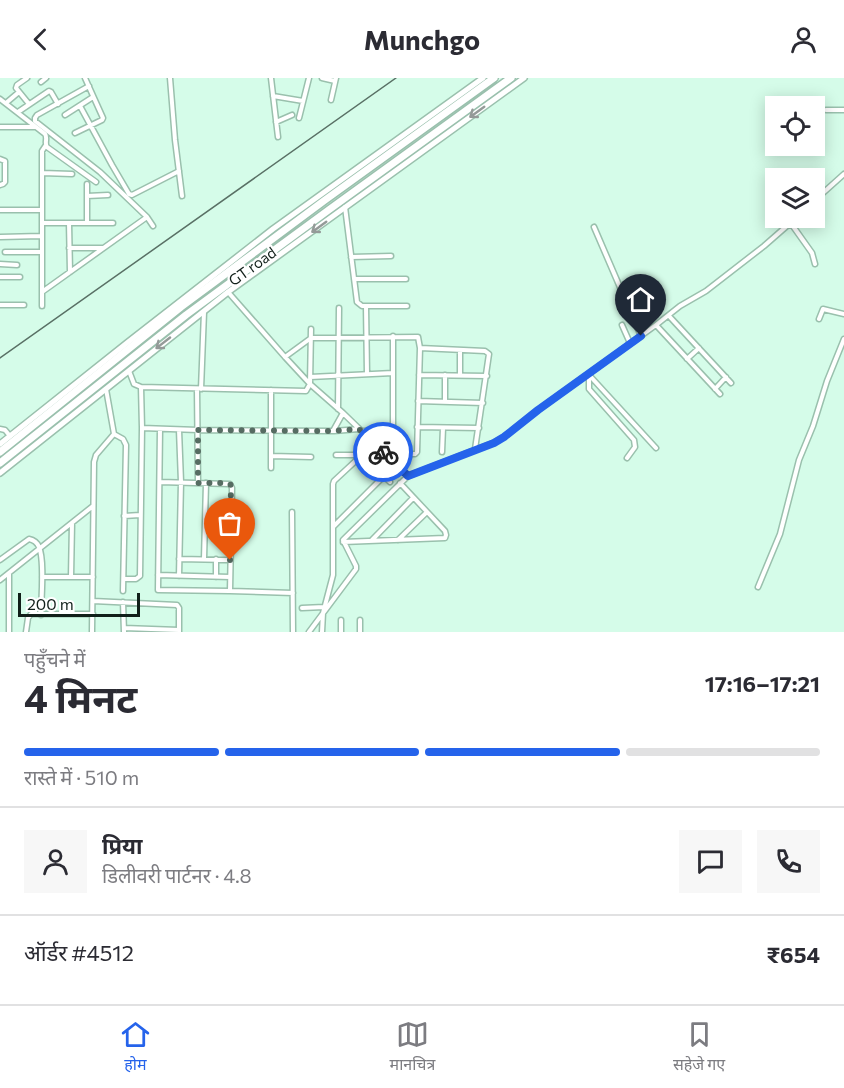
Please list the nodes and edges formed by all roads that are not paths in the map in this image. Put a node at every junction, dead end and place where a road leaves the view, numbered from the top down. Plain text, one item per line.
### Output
1 (27, 78) edge
2 (46, 78) edge
3 (85, 78) edge
4 (170, 78) edge
5 (271, 78) edge
6 (309, 78) edge
7 (322, 78) edge
8 (483, 78) edge
9 (494, 78) edge
10 (511, 78) edge
11 (524, 78) edge
12 (335, 79) edge
13 (41, 82) dead end
14 (89, 86) junction
15 (19, 92) junction
16 (273, 96) junction
17 (93, 97) junction
18 (0, 99) edge
19 (303, 100) junction
20 (331, 100) dead end
21 (6, 103) junction
22 (29, 104) junction
23 (58, 104) junction
24 (80, 105) junction
25 (826, 110) dead end
26 (844, 110) edge
27 (18, 112) junction
28 (65, 115) dead end
29 (292, 116) dead end
30 (299, 118) dead end
31 (276, 122) junction
32 (91, 125) junction
33 (0, 127) edge
34 (37, 127) junction
35 (75, 133) dead end
36 (278, 137) dead end
37 (46, 145) junction
38 (0, 159) edge
39 (179, 171) junction
40 (42, 173) junction
41 (72, 174) dead end
42 (844, 174) edge
43 (96, 182) dead end
44 (87, 184) dead end
45 (0, 185) edge
46 (825, 191) edge
47 (108, 195) dead end
48 (87, 196) junction
49 (182, 196) dead end
50 (345, 207) junction
51 (0, 210) edge
52 (42, 210) junction
53 (147, 217) junction
54 (42, 223) junction
55 (69, 223) junction
56 (87, 223) junction
57 (113, 223) dead end
58 (153, 226) dead end
59 (594, 227) dead end
60 (784, 228) edge
61 (794, 228) edge
62 (42, 236) junction
63 (0, 237) edge
64 (69, 248) junction
65 (104, 248) junction
66 (5, 252) dead end
67 (42, 252) junction
68 (391, 256) dead end
69 (351, 257) junction
70 (0, 264) edge
71 (815, 264) dead end
72 (17, 265) dead end
73 (70, 272) junction
74 (0, 277) edge
75 (20, 277) dead end
76 (354, 279) junction
77 (406, 279) dead end
78 (42, 292) junction
79 (228, 292) junction
80 (0, 305) edge
81 (24, 305) dead end
82 (42, 306) dead end
83 (366, 306) junction
84 (407, 306) dead end
85 (339, 308) dead end
86 (204, 311) junction
87 (844, 314) edge
88 (669, 316) junction
89 (819, 319) dead end
90 (622, 325) dead end
91 (656, 326) junction
92 (311, 329) dead end
93 (393, 336) junction
94 (641, 336) junction
95 (339, 337) junction
96 (367, 337) junction
97 (311, 338) junction
98 (844, 339) edge
99 (630, 343) junction
100 (420, 348) junction
101 (699, 348) junction
102 (460, 350) junction
103 (285, 357) junction
104 (687, 359) junction
105 (129, 370) junction
106 (393, 373) junction
107 (368, 374) junction
108 (588, 374) junction
109 (419, 375) junction
110 (445, 375) junction
111 (460, 375) junction
112 (339, 376) junction
113 (487, 376) junction
114 (310, 377) junction
115 (726, 377) junction
116 (731, 383) dead end
117 (310, 384) junction
118 (141, 387) junction
119 (106, 388) junction
120 (199, 389) junction
121 (715, 389) junction
122 (271, 390) junction
123 (720, 394) dead end
124 (418, 401) junction
125 (445, 401) junction
126 (483, 403) junction
127 (338, 410) junction
128 (343, 414) junction
129 (417, 427) junction
130 (142, 428) junction
131 (443, 428) junction
132 (478, 428) junction
133 (0, 429) edge
134 (160, 429) junction
135 (179, 429) junction
136 (198, 430) junction
137 (271, 430) junction
138 (360, 430) junction
139 (333, 431) junction
140 (114, 434) junction
141 (10, 436) junction
142 (0, 444) edge
143 (657, 447) dead end
144 (475, 449) junction
145 (0, 452) edge
146 (442, 452) dead end
147 (385, 454) junction
148 (336, 455) dead end
149 (362, 455) junction
150 (271, 456) junction
151 (311, 456) dead end
152 (627, 458) dead end
153 (0, 463) edge
154 (271, 468) dead end
155 (0, 473) edge
156 (384, 476) junction
157 (408, 476) junction
158 (160, 482) junction
159 (181, 482) junction
160 (390, 482) dead end
161 (198, 483) junction
162 (206, 483) junction
163 (400, 483) junction
164 (413, 498) junction
165 (94, 505) junction
166 (292, 512) dead end
167 (427, 512) junction
168 (140, 515) junction
169 (124, 516) junction
170 (72, 522) junction
171 (334, 526) junction
172 (398, 540) junction
173 (371, 541) junction
174 (343, 542) junction
175 (40, 548) junction
176 (179, 559) junction
177 (204, 559) junction
178 (216, 559) junction
179 (0, 560) edge
180 (230, 560) junction
181 (9, 573) junction
182 (158, 575) junction
183 (179, 576) junction
184 (42, 577) junction
185 (71, 577) junction
186 (93, 577) junction
187 (216, 577) junction
188 (230, 577) junction
189 (124, 579) junction
190 (0, 580) edge
191 (758, 586) dead end
192 (123, 591) dead end
193 (230, 591) junction
194 (293, 593) junction
195 (93, 601) junction
196 (123, 602) junction
197 (324, 607) junction
198 (302, 608) dead end
199 (323, 613) junction
200 (93, 614) junction
201 (41, 615) junction
202 (341, 620) dead end
203 (360, 620) dead end
204 (124, 630) edge
205 (179, 631) edge
206 (9, 632) edge
207 (26, 632) edge
208 (92, 632) edge
209 (293, 632) edge
210 (309, 632) edge
211 (322, 632) edge
212 (341, 632) edge
213 (360, 632) edge

1 - 15 street
2 - 13 street
3 - 14 street
4 - 39 street
5 - 16 street
6 - 19 street
7 - 12 street
8 - 141 main road
9 - 145 highway, GT road
10 - 153 highway, GT road
11 -> 50 main road
12 - 20 street
14 - 17 street
14 - 23 street
15 - 21 street
15 - 22 street
16 - 19 street
16 - 31 street
17 - 24 street
17 - 32 street
18 - 21 street
19 - 30 street
21 - 27 street
22 - 23 street
22 - 27 street
23 - 53 street
24 - 28 street
24 - 32 street
25 - 26 street
27 - 34 street
29 - 31 street
31 - 36 street
32 - 35 street
32 - 39 street
33 - 34 street
34 - 37 street
37 - 40 street
37 - 43 street
38 - 45 street
39 - 49 street
40 - 41 street
40 - 52 street
42 - 46 street
44 - 48 street
47 - 48 street
48 - 56 street
50 - 69 street
50 -> 79 main road
51 - 52 street
52 - 54 street
53 - 58 street
53 - 65 street
54 - 55 street
54 - 62 street
55 - 56 street
55 - 64 street
56 - 57 street
59 - 94 street
60 - 88 street
61 - 71 street
62 - 63 street
62 - 67 street
64 - 65 street
64 - 73 street
65 - 73 street
66 - 67 street
67 - 78 street
68 - 69 street
69 - 76 street
70 - 72 street
73 - 78 street
74 - 75 street
76 - 77 street
76 - 83 street
78 - 82 street
79 - 86 main road
79 - 103 street
80 - 81 street
83 - 84 street
83 - 96 street
85 - 95 street
86 -> 105 main road
86 - 120 street
87 - 89 street
88 - 91 street
88 - 101 street
90 - 99 street
91 - 94 street
91 - 104 street
92 - 97 street
93 - 96 street
93 - 100 street
93 - 106 street
94 - 99 street
95 - 96 street
95 - 97 street
95 - 112 street
96 - 107 street
97 - 103 street
97 - 114 street
98 - 191 street
99 - 108 street
100 - 102 street
100 - 109 street
101 - 104 street
101 - 115 street
102 - 111 street
102 - 113 street
103 - 117 street
104 - 121 street
105 - 118 street
105 - 119 main road
106 - 107 street
106 - 138 street
107 - 112 street
108 - 143 street
108 - 144 street
108 - 152 street
109 - 110 street
109 - 124 street
110 - 111 street
110 - 125 street
111 - 113 street
112 - 114 street
112 - 127 street
113 - 126 street
114 - 117 street
115 - 116 street
115 - 121 street
117 - 122 street
117 - 127 street
118 - 120 street
118 - 130 street
119 - 140 street
119 - 155 main road
120 - 122 street
120 - 136 street
121 - 123 street
122 - 137 street
124 - 125 street
124 - 129 street
125 - 126 street
126 - 132 street
127 - 128 street
128 - 138 street
128 - 139 street
129 - 131 street
129 - 147 street
130 - 134 street
130 - 168 street
131 - 132 street
131 - 146 street
132 - 144 street
133 - 141 street
134 - 135 street
134 - 158 street
135 - 136 street
135 - 159 street
136 - 137 street
136 - 161 street
137 - 139 street
137 - 150 street
138 - 139 street
138 - 147 street
140 - 165 street
140 - 169 street
141 - 142 main road
144 - 157 street
147 - 157 street
148 - 149 street
149 - 156 street
149 - 171 street
150 - 151 street
150 - 154 street
156 - 160 street
156 - 171 street
157 - 163 street
158 - 159 street
158 - 182 street
159 - 161 street
159 - 176 street
161 - 162 street
162 - 177 street
162 - 180 street
163 - 164 street
163 - 174 street
164 - 167 street
164 - 173 street
165 - 170 street
165 - 186 street
166 - 194 street
167 - 172 street
167 - 172 street
168 - 169 street
168 - 189 street
169 - 189 street
170 - 175 street
170 - 185 street
171 - 197 street
172 - 173 street
173 - 174 street
174 - 199 street
175 - 179 street
175 - 181 street
175 - 184 street
176 - 177 street
176 - 183 street
177 - 178 street
178 - 180 street
178 - 187 street
180 - 188 street
181 - 190 street
181 - 206 street
182 - 183 street
182 - 193 street
183 - 187 street
184 - 185 street
184 - 201 street
185 - 186 street
186 - 195 street
187 - 188 street
188 - 193 street
189 - 192 street
193 - 194 street
194 - 209 street
195 - 196 street
195 - 200 street
196 - 204 street
196 - 205 street
197 - 198 street
197 - 199 street
199 - 210 street
199 - 211 street
200 - 201 street
200 - 208 street
201 - 207 street
202 - 212 street
203 - 213 street
204 - 205 street

